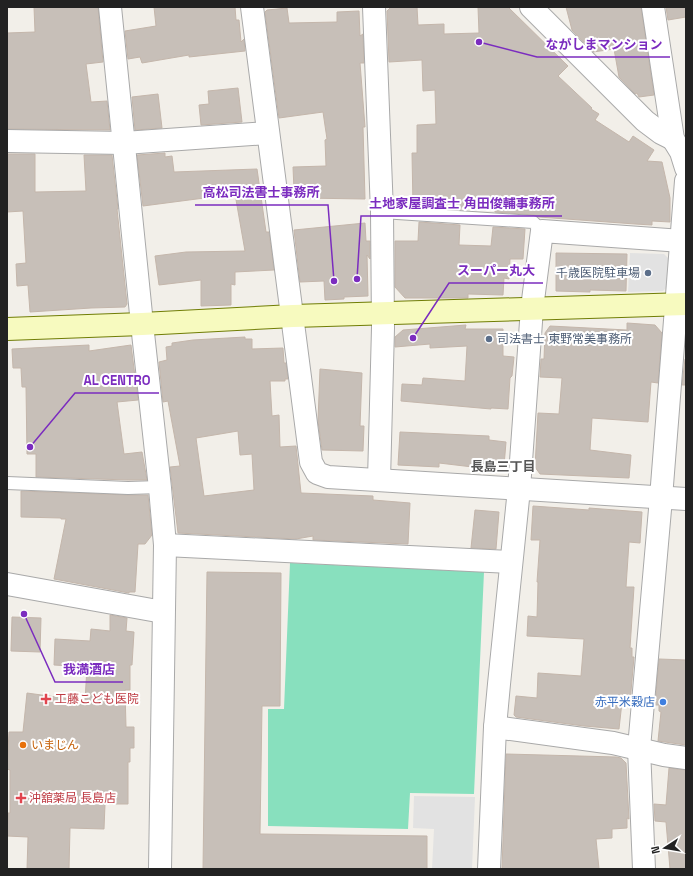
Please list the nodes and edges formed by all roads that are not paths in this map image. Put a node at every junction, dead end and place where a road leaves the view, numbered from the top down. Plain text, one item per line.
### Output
1 (110, 7) edge
2 (252, 7) edge
3 (374, 7) edge
4 (531, 7) edge
5 (653, 7) edge
6 (267, 133) junction
7 (673, 139) junction
8 (7, 141) edge
9 (124, 143) junction
10 (686, 168) edge
11 (686, 181) edge
12 (382, 212) junction
13 (542, 231) junction
14 (682, 241) junction
15 (681, 304) edge
16 (532, 308) junction
17 (383, 313) junction
18 (293, 316) junction
19 (142, 324) junction
20 (7, 329) edge
21 (379, 480) junction
22 (7, 483) edge
23 (160, 487) junction
24 (519, 489) junction
25 (661, 498) junction
26 (686, 500) edge
27 (165, 545) junction
28 (511, 562) junction
29 (7, 584) edge
30 (163, 612) junction
31 (495, 727) junction
32 (639, 748) junction
33 (686, 758) edge
34 (160, 869) edge
35 (489, 869) edge
36 (644, 869) edge

1 - 9 street
2 - 6 street
3 - 12 street
4 - 7 street
5 - 7 street
6 - 9 street
6 - 18 street
7 - 10 street
8 - 9 street
9 - 19 street
11 - 14 street
12 - 13 lane
12 - 17 street
13 - 14 street
13 - 16 street
14 - 15 street
15 - 16 street
15 - 25 street
16 - 17 street
16 - 24 street
17 - 18 street
17 - 21 street
18 - 19 street
18 - 21 street
19 - 20 street
19 - 23 street
21 - 24 street
22 - 23 lane
23 - 27 street
24 - 25 street
24 - 28 street
25 - 26 street
25 - 32 street
27 - 28 street
27 - 30 street
28 - 31 street
29 - 30 street
30 - 34 street
31 - 32 street
31 - 35 street
32 - 33 street
32 - 36 street

